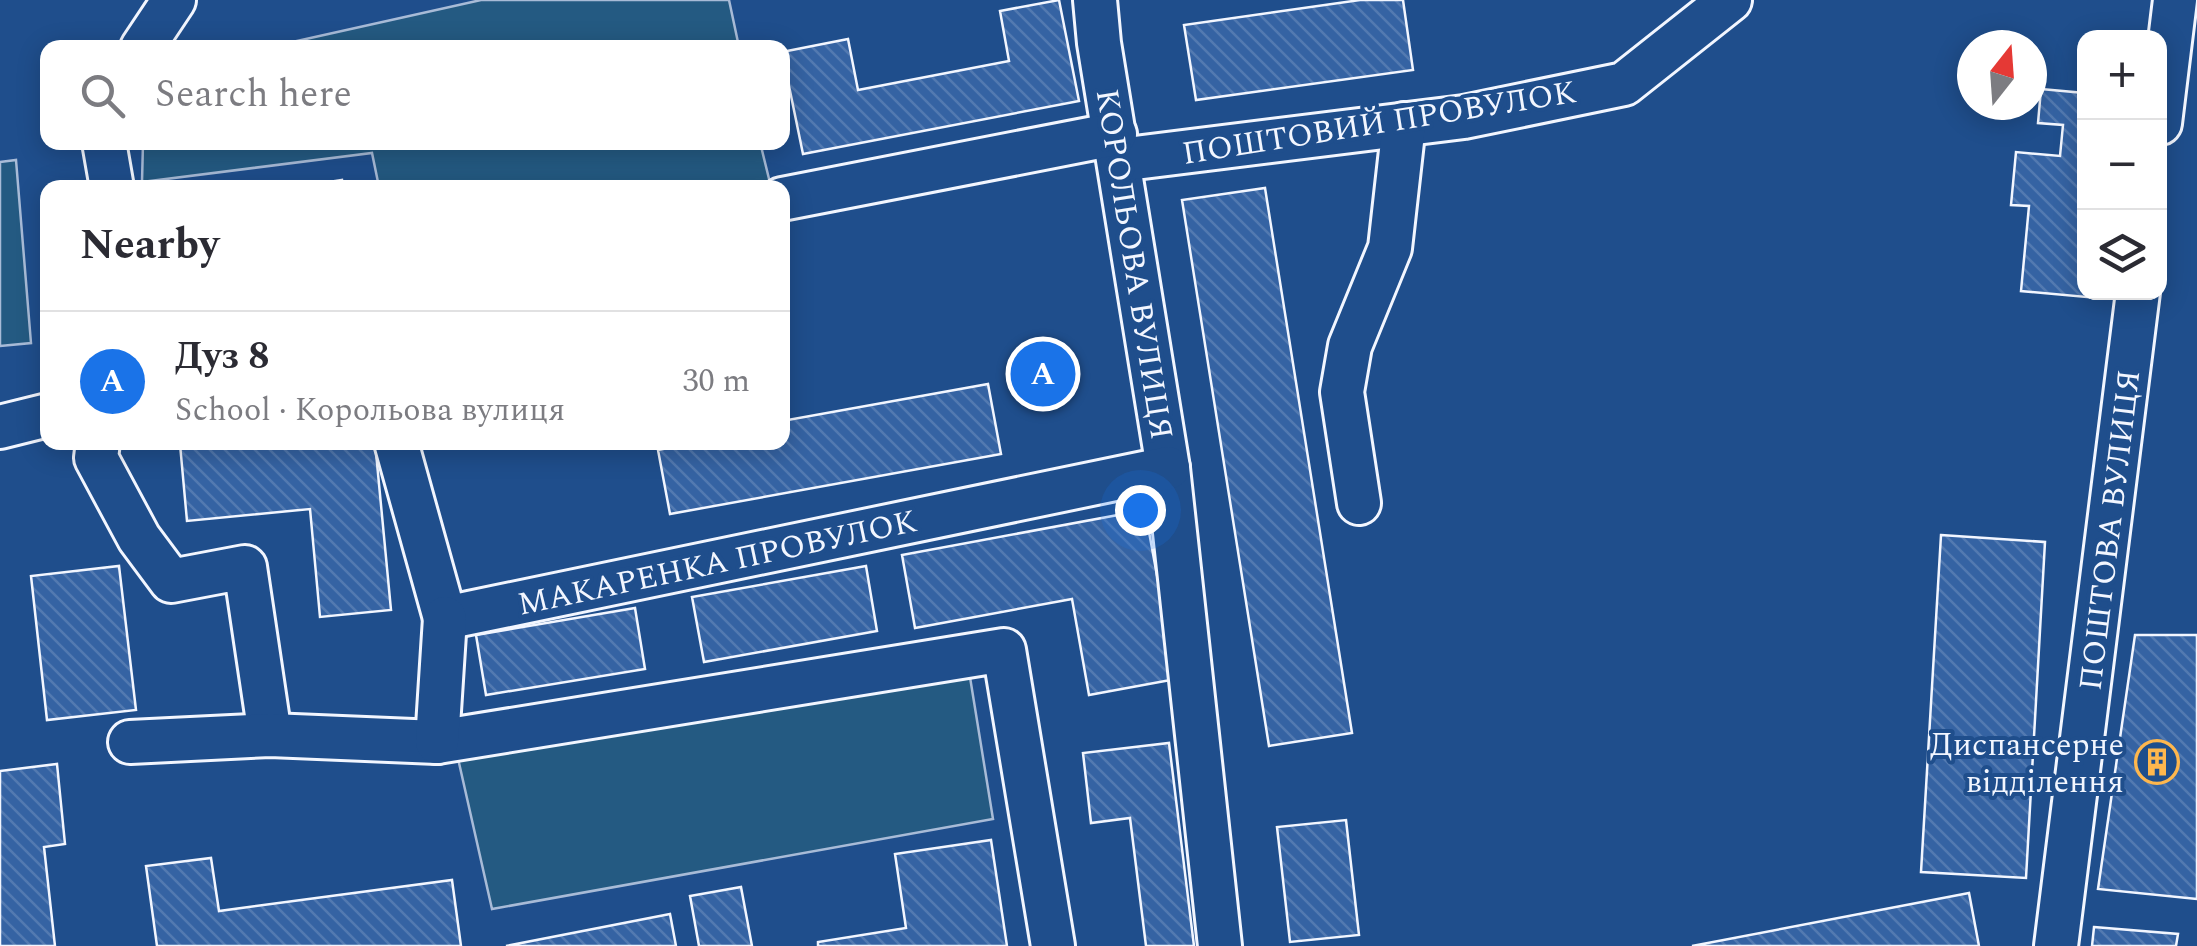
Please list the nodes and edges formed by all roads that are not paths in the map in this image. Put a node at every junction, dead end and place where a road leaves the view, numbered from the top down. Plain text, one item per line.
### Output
1 (174, 0) edge
2 (1095, 0) edge
3 (1730, 0) edge
4 (2175, 0) edge
5 (147, 40) edge
6 (2160, 120) edge
7 (1404, 124) junction
8 (1117, 147) junction
9 (105, 150) edge
10 (111, 180) edge
11 (790, 198) edge
12 (2137, 300) edge
13 (40, 417) edge
14 (0, 426) edge
15 (97, 450) edge
16 (398, 450) edge
17 (1168, 468) junction
18 (1360, 502) dead end
19 (445, 618) junction
20 (270, 734) junction
21 (130, 742) dead end
22 (437, 742) junction
23 (1053, 946) edge
24 (1220, 946) edge
25 (2056, 946) edge

1 - 5 street
2 - 8 street, КОРОЛЬОВА ВУЛИЦЯ
3 - 7 street, ПОШТОВИЙ ПРОВУЛОК
4 - 6 street
7 - 8 street, ПОШТОВИЙ ПРОВУЛОК
7 - 18 street
8 - 11 street
8 - 17 street, КОРОЛЬОВА ВУЛИЦЯ
9 - 10 street
12 - 25 street, ПОШТОВА ВУЛИЦЯ
13 - 14 street
15 - 20 street
16 - 19 street
17 - 19 street, МАКАРЕНКА ПРОВУЛОК
17 - 24 street, КОРОЛЬОВА ВУЛИЦЯ
19 - 22 street
20 - 21 street
20 - 22 street
22 - 23 street

